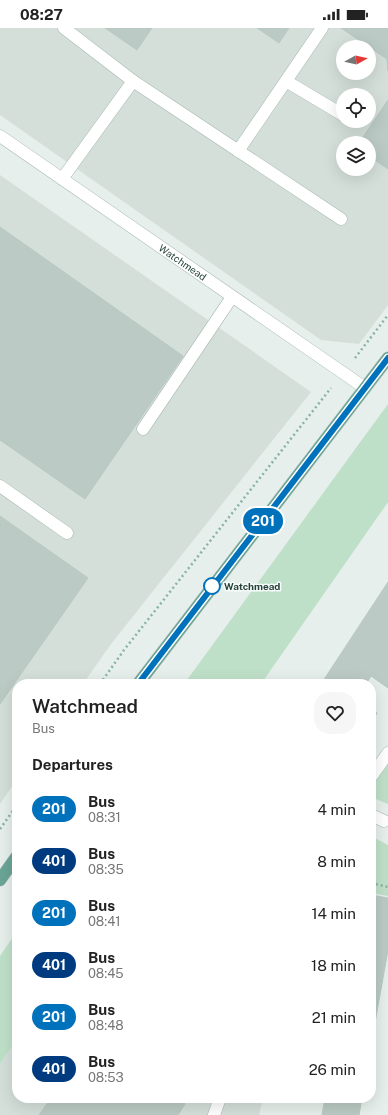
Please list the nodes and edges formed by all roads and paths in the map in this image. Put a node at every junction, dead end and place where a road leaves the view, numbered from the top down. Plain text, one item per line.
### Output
1 (64, 28) edge
2 (322, 28) edge
3 (133, 81) junction
4 (286, 81) junction
5 (336, 110) edge
6 (0, 136) edge
7 (238, 151) junction
8 (62, 179) junction
9 (341, 219) dead end
10 (232, 297) junction
11 (388, 316) edge
12 (388, 358) edge
13 (343, 374) junction
14 (365, 388) junction
15 (143, 429) dead end
16 (0, 486) edge
17 (67, 533) dead end
18 (104, 679) edge
19 (142, 679) edge
20 (388, 753) edge
21 (376, 770) edge
22 (12, 812) edge
23 (376, 818) edge
24 (384, 821) dead end
25 (0, 830) edge
26 (12, 863) edge
27 (0, 880) edge
28 (376, 885) edge
29 (388, 887) edge
30 (218, 1103) edge
31 (214, 1115) edge

1 - 3 street
2 - 4 street
3 - 7 street
3 - 8 street
4 - 5 street
4 - 7 street
6 - 8 street, Watchmead
7 - 9 street
8 - 10 street, Watchmead
10 - 13 street, Watchmead
10 - 15 street
11 - 13 path
12 - 14 main road
13 - 14 street, Watchmead
13 - 18 path
14 - 19 main road
16 - 17 street
20 - 21 street
22 - 25 path
23 - 24 street
26 - 27 main road
28 - 29 path
30 - 31 street

